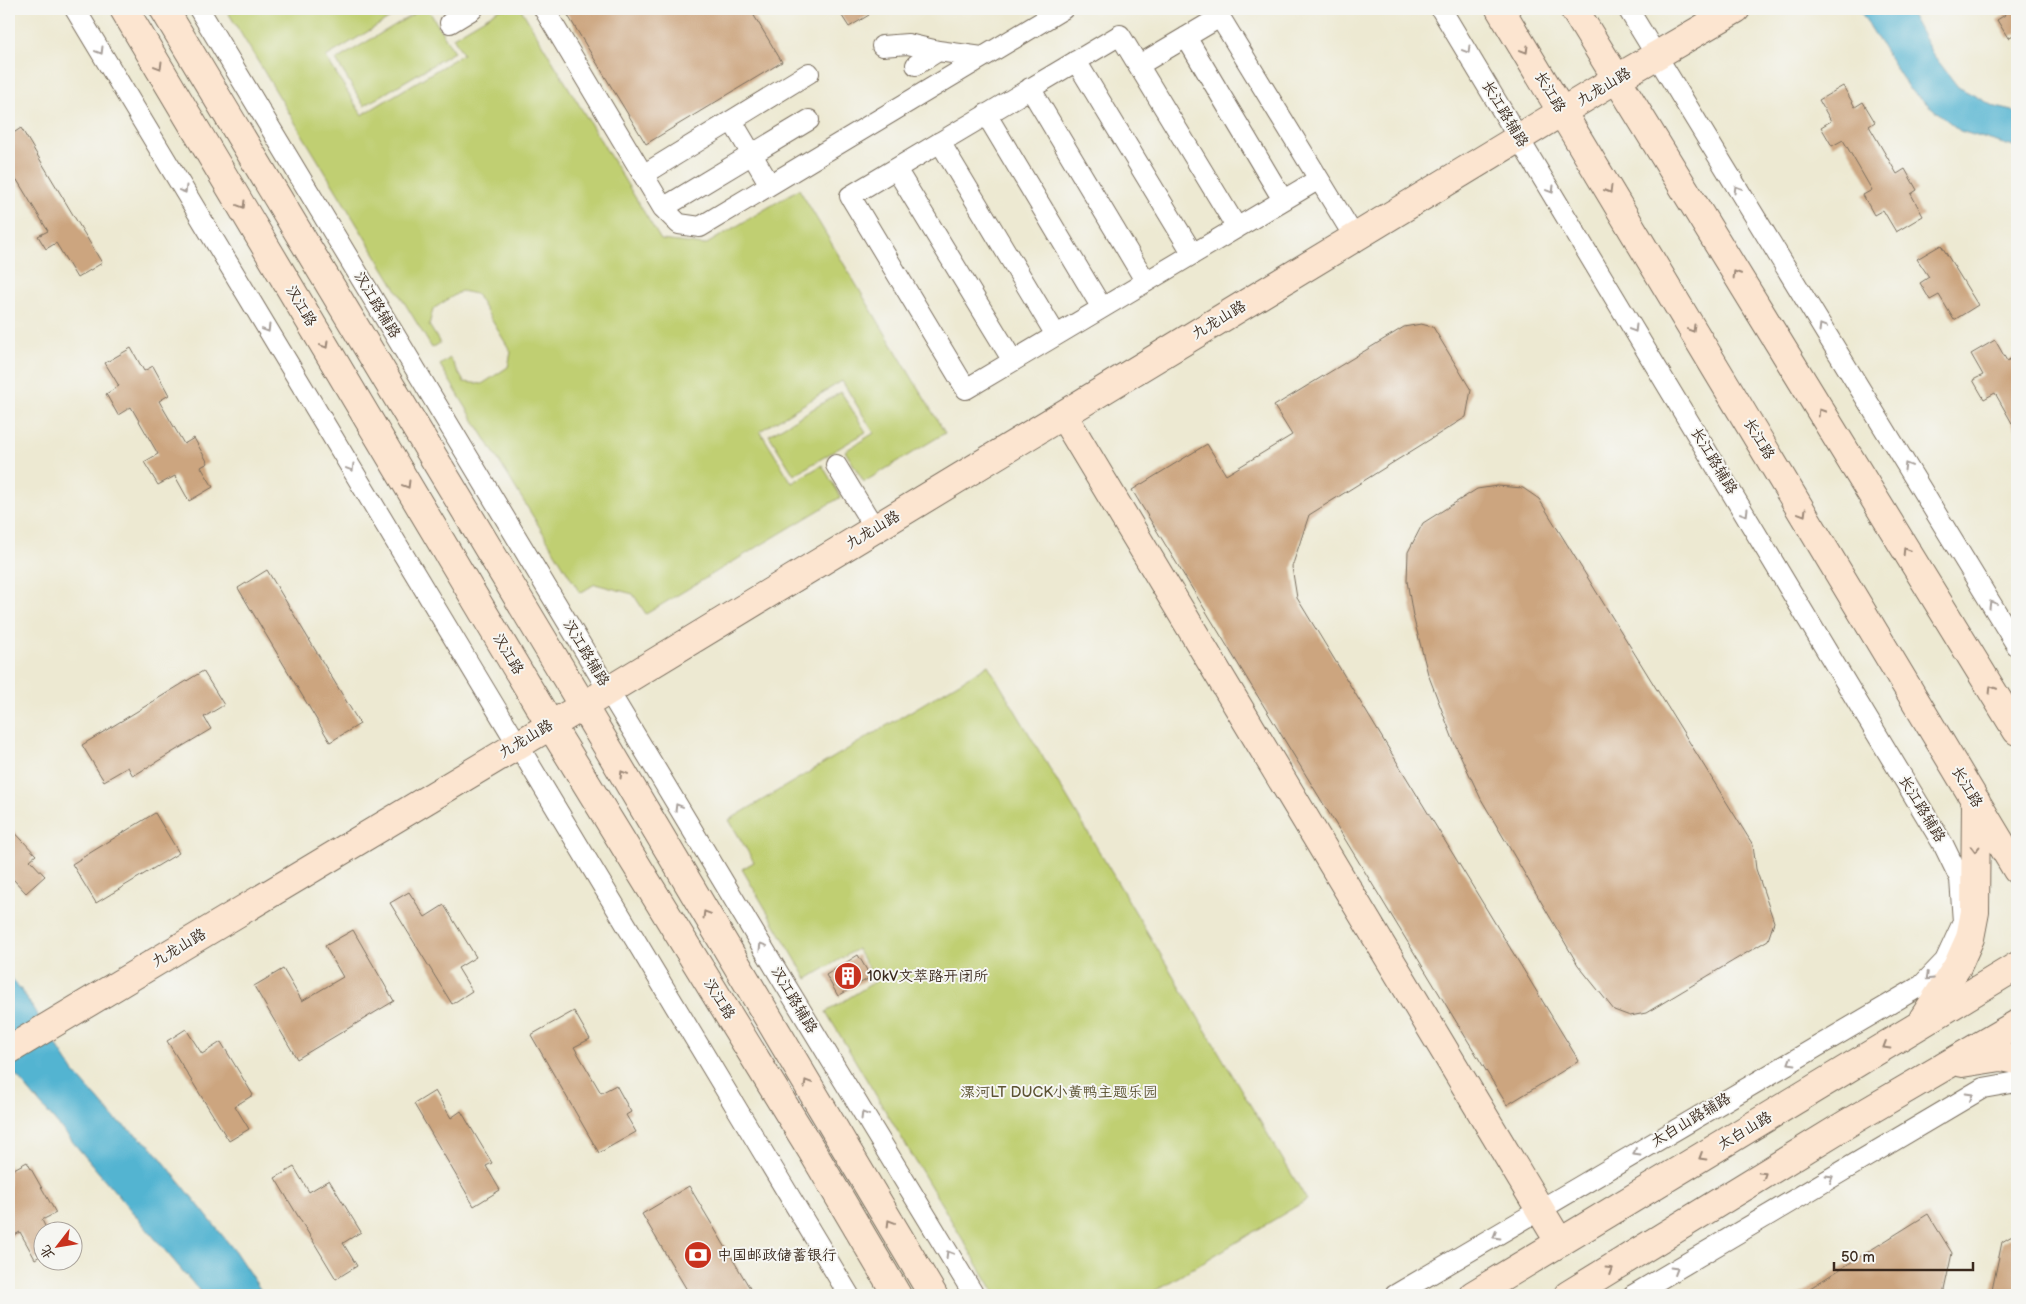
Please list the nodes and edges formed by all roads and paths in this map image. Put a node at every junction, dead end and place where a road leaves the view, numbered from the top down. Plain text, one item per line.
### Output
1 (75, 9) edge
2 (124, 9) edge
3 (164, 9) edge
4 (199, 9) edge
5 (473, 9) edge
6 (544, 9) edge
7 (1063, 9) edge
8 (1442, 9) edge
9 (1500, 9) edge
10 (1574, 9) edge
11 (1628, 9) edge
12 (1736, 9) edge
13 (1218, 13) edge
14 (450, 23) dead end
15 (1186, 37) junction
16 (882, 46) dead end
17 (938, 51) junction
18 (1656, 55) junction
19 (982, 57) junction
20 (1076, 61) junction
21 (916, 65) dead end
22 (1139, 65) junction
23 (809, 73) dead end
24 (1616, 79) junction
25 (1030, 88) junction
26 (1562, 112) junction
27 (986, 114) junction
28 (809, 120) dead end
29 (732, 121) junction
30 (1520, 138) junction
31 (940, 142) junction
32 (751, 154) junction
33 (896, 169) junction
34 (644, 175) junction
35 (1319, 179) junction
36 (770, 185) junction
37 (1283, 200) junction
38 (663, 208) junction
39 (1237, 228) junction
40 (1355, 238) junction
41 (1193, 254) junction
42 (1146, 282) junction
43 (1102, 308) junction
44 (1056, 335) junction
45 (1013, 361) junction
46 (1063, 415) junction
47 (836, 465) dead end
48 (875, 529) junction
49 (2017, 646) edge
50 (609, 691) junction
51 (583, 706) junction
52 (550, 725) junction
53 (2017, 731) edge
54 (517, 745) junction
55 (1976, 801) junction
56 (2017, 870) edge
57 (1964, 922) joint
58 (2017, 966) edge
59 (2017, 1024) edge
60 (1919, 1025) junction
61 (9, 1050) edge
62 (2017, 1060) edge
63 (1946, 1066) junction
64 (2017, 1082) edge
65 (1540, 1210) junction
66 (1560, 1243) junction
67 (1578, 1293) edge
68 (849, 1295) edge
69 (897, 1295) edge
70 (933, 1295) edge
71 (974, 1295) edge
72 (1395, 1295) edge
73 (1473, 1295) edge
74 (1633, 1295) edge

1 -> 54 street
2 -> 52 street, 汉江路
3 - 51 street
4 - 50 street, 汉江路辅路
5 - 14 street
6 - 34 street
7 - 19 street
8 -> 30 street, 长江路辅路
9 -> 26 street, 长江路
10 - 24 street
11 - 18 street
12 - 18 street, 九龙山路
13 - 15 street
13 - 35 street
15 - 22 street
15 - 37 street
16 - 17 street
17 - 19 street
17 - 21 street
18 - 24 street, 九龙山路
49 -> 18 street
19 - 36 street
20 - 22 street
20 - 25 street
20 - 41 street
22 - 39 street
23 - 29 street
24 - 26 street, 九龙山路
53 -> 24 street
25 - 27 street
25 - 42 street
26 - 30 street, 九龙山路
26 -> 55 street, 长江路
27 - 31 street
27 - 43 street
28 - 32 street
29 - 32 street
29 - 34 street
30 - 40 street, 九龙山路
30 -> 57 street, 长江路辅路
31 - 33 street
31 - 44 street
32 - 36 street
32 - 38 street
33 - 45 street
33 - 45 street
34 - 38 street
35 - 37 street
35 - 40 street
36 - 38 street
37 - 39 street
39 - 41 street
40 - 46 street, 九龙山路
41 - 42 street
42 - 43 street
43 - 44 street
44 - 45 street
46 - 48 street, 九龙山路
46 - 65 street
47 - 48 street
48 - 50 street, 九龙山路
50 - 51 street, 九龙山路
71 -> 50 street, 汉江路辅路
51 - 52 street, 九龙山路
70 -> 51 street
52 - 54 street, 九龙山路
52 - 69 street, 汉江路
54 - 61 street, 九龙山路
54 - 68 street
55 - 56 street, 长江路
55 -> 60 street
57 -> 65 street, 太白山路辅路
58 - 60 street, 太白山路
59 - 63 street
60 -> 66 street, 太白山路
62 - 63 street
67 -> 63 street
74 -> 64 street
65 - 66 street
65 -> 72 street, 太白山路辅路
66 - 73 street, 太白山路

